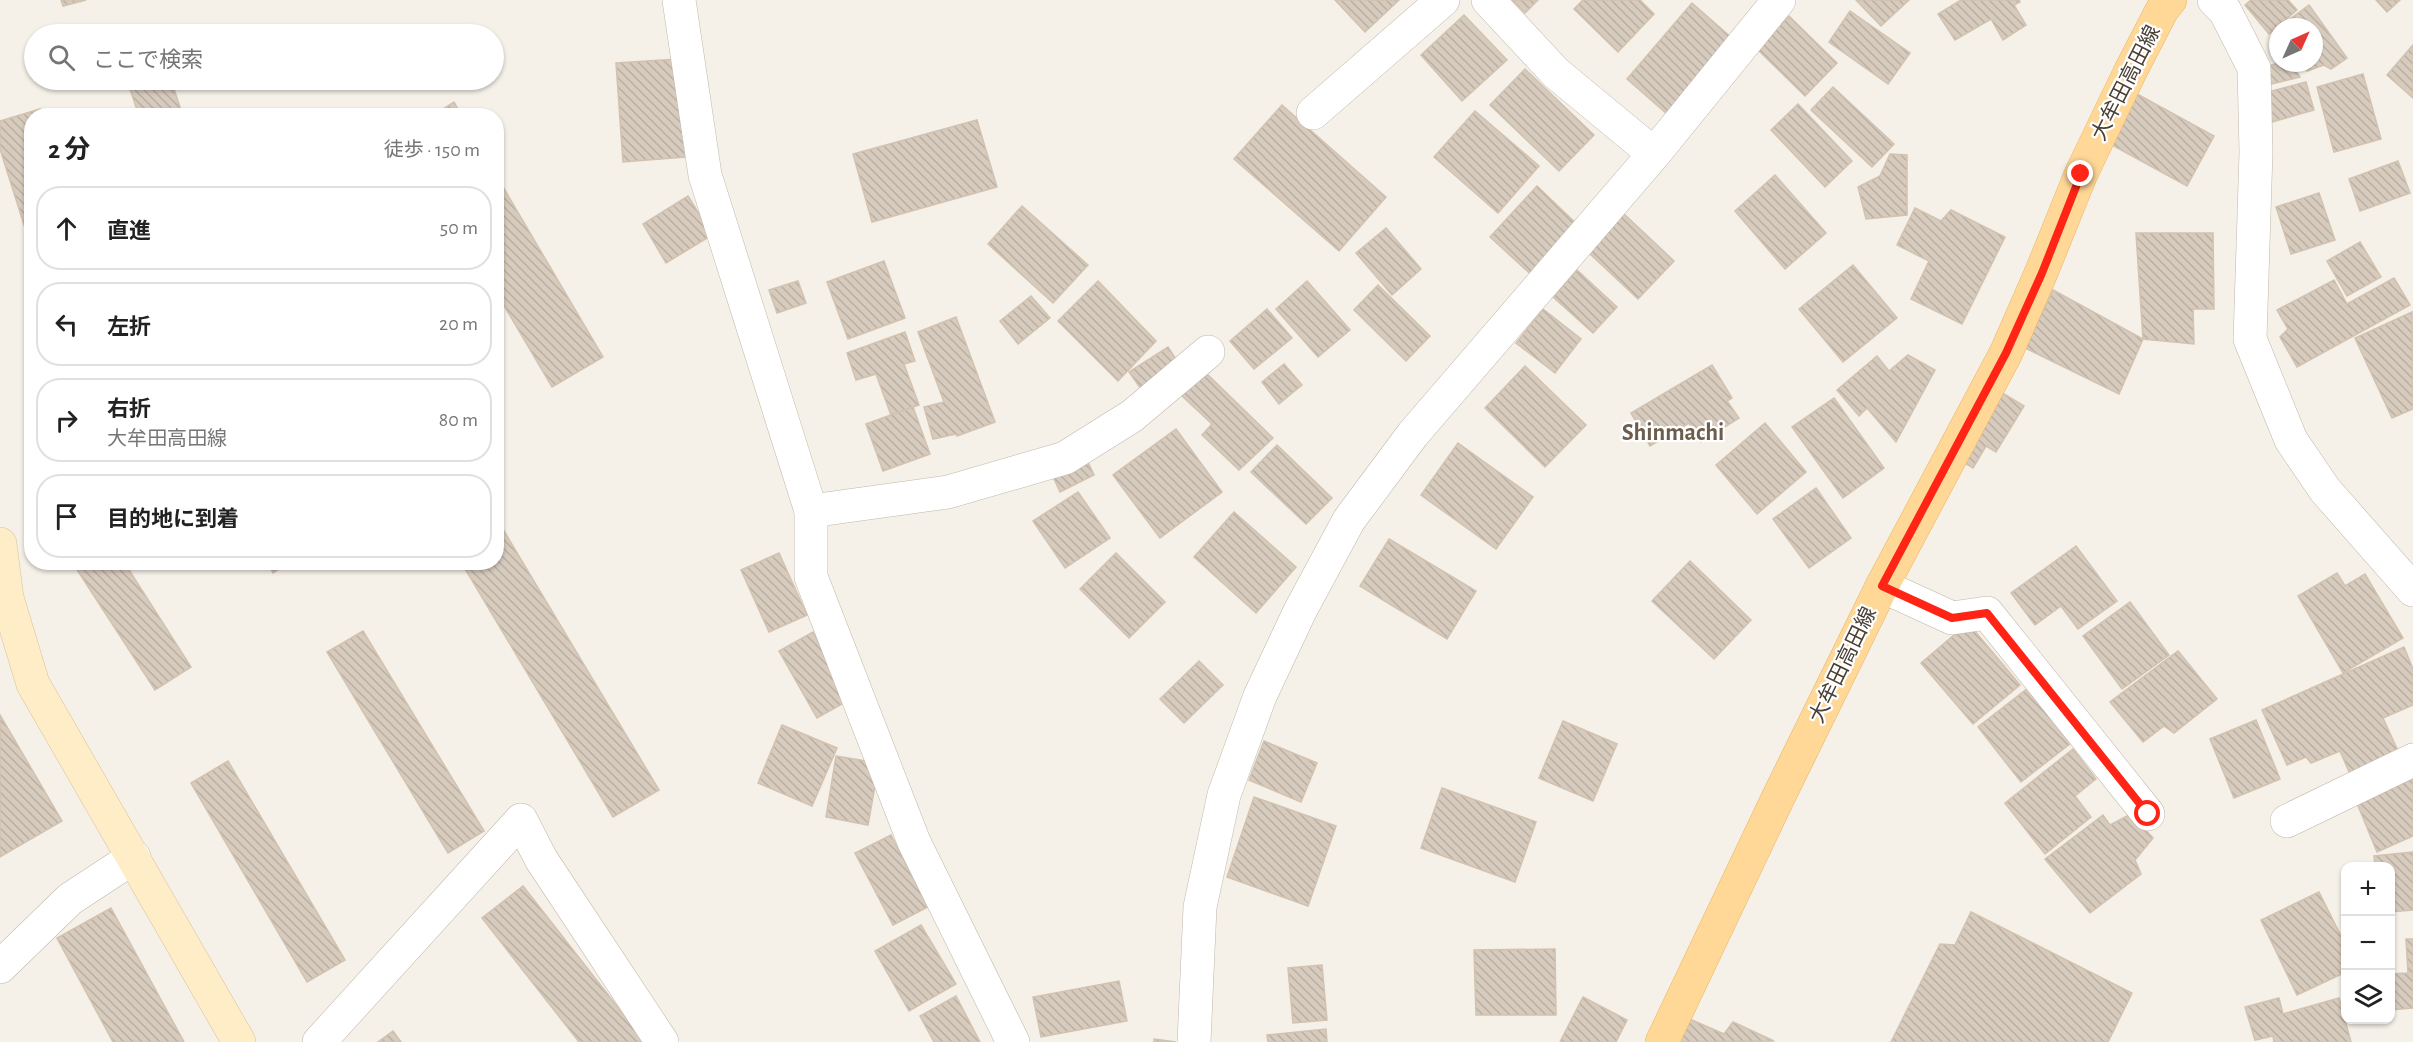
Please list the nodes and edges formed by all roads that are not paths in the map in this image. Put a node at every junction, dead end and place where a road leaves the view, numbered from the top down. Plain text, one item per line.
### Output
1 (679, 0) edge
2 (1443, 0) edge
3 (1488, 0) edge
4 (1779, 0) edge
5 (2170, 0) edge
6 (2214, 0) edge
7 (1313, 113) dead end
8 (1654, 154) junction
9 (1208, 352) dead end
10 (811, 511) junction
11 (0, 544) edge
12 (1882, 586) junction
13 (2413, 590) edge
14 (2413, 760) edge
15 (2148, 814) dead end
16 (2287, 820) dead end
17 (134, 857) junction
18 (0, 967) edge
19 (239, 1042) edge
20 (319, 1042) edge
21 (662, 1042) edge
22 (1013, 1042) edge
23 (1194, 1042) edge
24 (1662, 1042) edge

1 - 10 street
2 - 7 street
3 - 8 street
4 - 8 street
5 - 12 main road, 大牟田高田線
6 - 13 street
8 - 23 street
9 - 10 street
10 - 22 street
11 - 17 street
12 - 15 street
12 - 24 main road, 大牟田高田線
14 - 16 street
17 - 18 street
17 - 19 street
20 - 21 street

